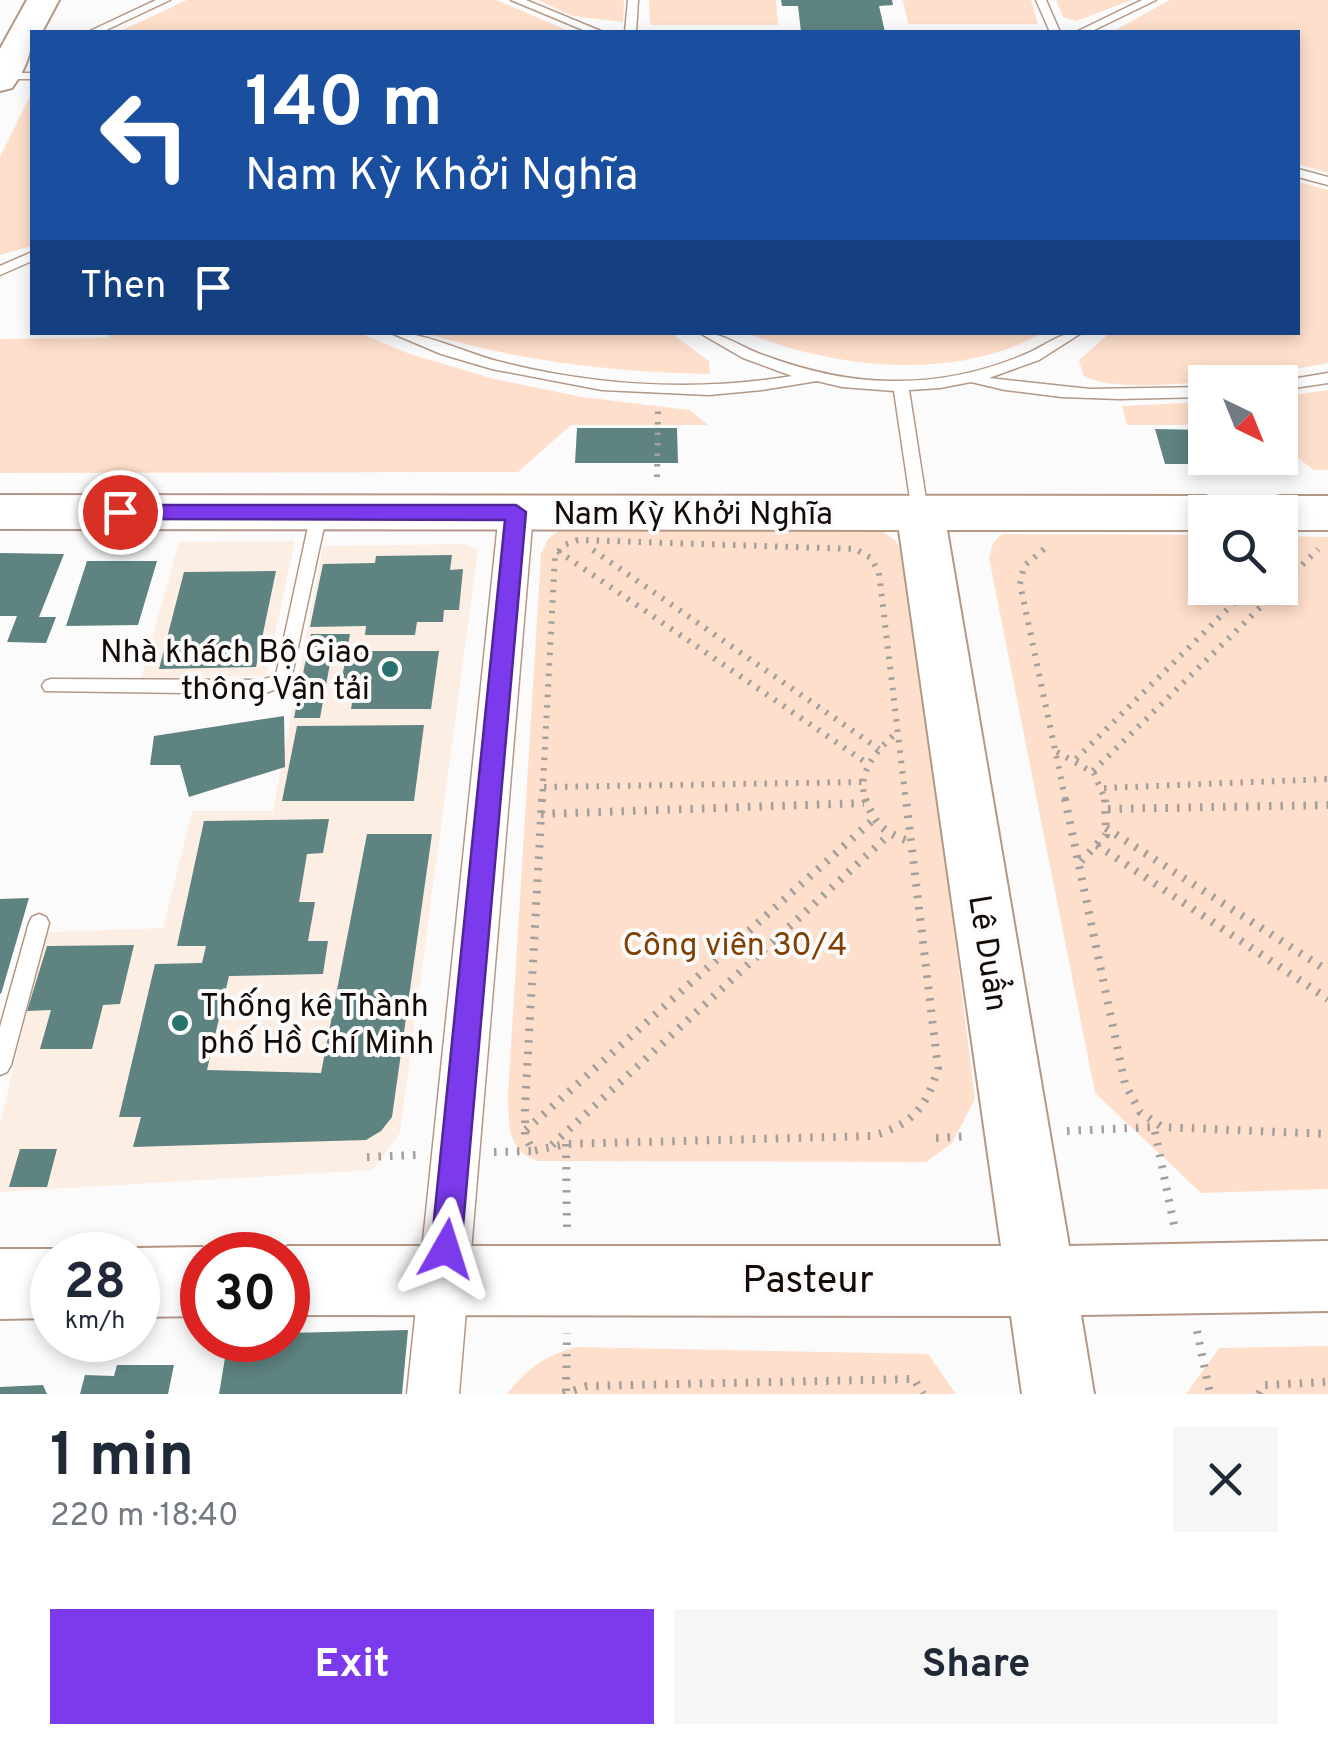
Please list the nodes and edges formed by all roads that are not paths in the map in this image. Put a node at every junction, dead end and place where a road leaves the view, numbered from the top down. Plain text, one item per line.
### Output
1 (43, 0) edge
2 (165, 0) edge
3 (516, 0) edge
4 (633, 0) edge
5 (1041, 0) edge
6 (1151, 0) edge
7 (31, 30) edge
8 (98, 30) edge
9 (592, 30) edge
10 (631, 30) edge
11 (1054, 30) edge
12 (1086, 30) edge
13 (30, 33) edge
14 (12, 78) edge
15 (1300, 174) edge
16 (1328, 182) edge
17 (30, 257) edge
18 (0, 271) edge
19 (406, 335) edge
20 (711, 335) edge
21 (1071, 335) edge
22 (815, 378) junction
23 (971, 378) junction
24 (1328, 378) edge
25 (1298, 382) edge
26 (901, 386) junction
27 (1188, 392) edge
28 (0, 512) edge
29 (319, 512) junction
30 (516, 512) junction
31 (920, 512) junction
32 (1188, 513) edge
33 (1298, 519) edge
34 (1326, 529) edge
35 (51, 686) dead end
36 (39, 923) dead end
37 (0, 1065) edge
38 (1328, 1276) edge
39 (443, 1280) junction
40 (310, 1281) edge
41 (1040, 1282) junction
42 (0, 1284) edge
43 (30, 1284) edge
44 (432, 1394) edge
45 (1058, 1394) edge

1 - 7 main road
2 - 8 lane
3 - 9 lane
4 - 10 lane
5 - 11 lane
6 - 12 lane
13 - 14 main road
15 - 16 lane
17 - 18 lane
19 - 22 lane
20 - 22 lane
21 - 23 lane
22 - 26 lane
23 - 26 lane
23 - 27 lane
24 - 25 lane
26 - 31 lane
28 - 29 main road, Nam Kỳ Khởi Nghĩa
29 - 30 main road, Nam Kỳ Khởi Nghĩa
29 - 35 lane
30 - 31 main road, Nam Kỳ Khởi Nghĩa
30 - 39 street
31 - 32 main road, Nam Kỳ Khởi Nghĩa
31 - 41 main road, Lê Duẩn
33 - 34 main road
36 - 37 lane
38 - 41 main road, Pasteur
39 - 40 main road, Pasteur
39 - 41 main road, Pasteur
39 - 44 street
41 - 45 main road, Lê Duẩn
42 - 43 main road

